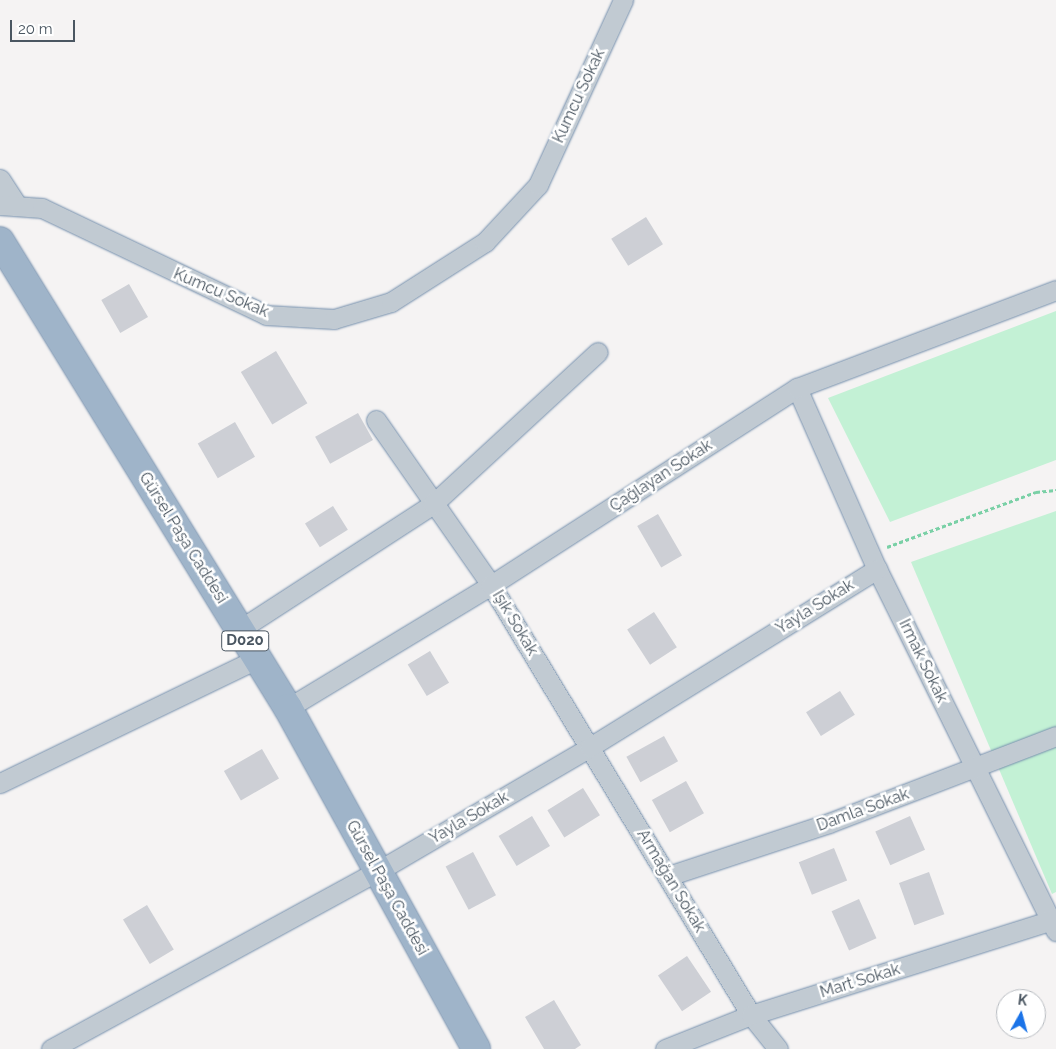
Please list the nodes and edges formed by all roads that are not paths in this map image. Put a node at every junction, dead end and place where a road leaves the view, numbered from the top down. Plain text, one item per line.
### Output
1 (623, 0) edge
2 (0, 179) edge
3 (8, 205) edge
4 (0, 241) edge
5 (1056, 290) edge
6 (598, 352) dead end
7 (797, 388) junction
8 (376, 420) dead end
9 (433, 504) junction
10 (874, 561) junction
11 (491, 585) junction
12 (239, 630) junction
13 (256, 659) junction
14 (288, 708) junction
15 (1056, 736) edge
16 (590, 747) junction
17 (975, 767) junction
18 (0, 783) edge
19 (378, 871) junction
20 (668, 876) junction
21 (1054, 924) edge
22 (751, 1016) junction
23 (51, 1049) edge
24 (476, 1049) edge
25 (665, 1049) edge
26 (778, 1049) edge

1 - 3 street, Kumcu Sokak
2 - 3 street
4 - 12 highway, Gürsel Paşa Caddesi / D020
5 - 7 street, Çağlayan Sokak
6 - 9 street
7 - 10 street, Irmak Sokak
7 - 11 street, Çağlayan Sokak
8 - 9 street, Işık Sokak
9 - 11 street, Işık Sokak
9 - 12 street
10 - 16 street, Yayla Sokak
10 - 17 street, Irmak Sokak
11 - 14 street, Çağlayan Sokak
11 - 16 street, Işık Sokak
12 - 13 highway, Gürsel Paşa Caddesi / D020
13 - 14 highway, Gürsel Paşa Caddesi / D020
13 - 18 street
14 - 19 highway, Gürsel Paşa Caddesi / D020
15 - 17 street, Damla Sokak
16 - 19 street, Yayla Sokak
16 - 20 street, Armağan Sokak
17 - 20 street, Damla Sokak
17 - 21 street, Irmak Sokak
19 - 23 street, Yayla Sokak
19 - 24 highway, Gürsel Paşa Caddesi / D020
20 - 22 street, Armağan Sokak
21 - 22 street, Mart Sokak
22 - 25 street, Mart Sokak
22 - 26 street, Armağan Sokak

